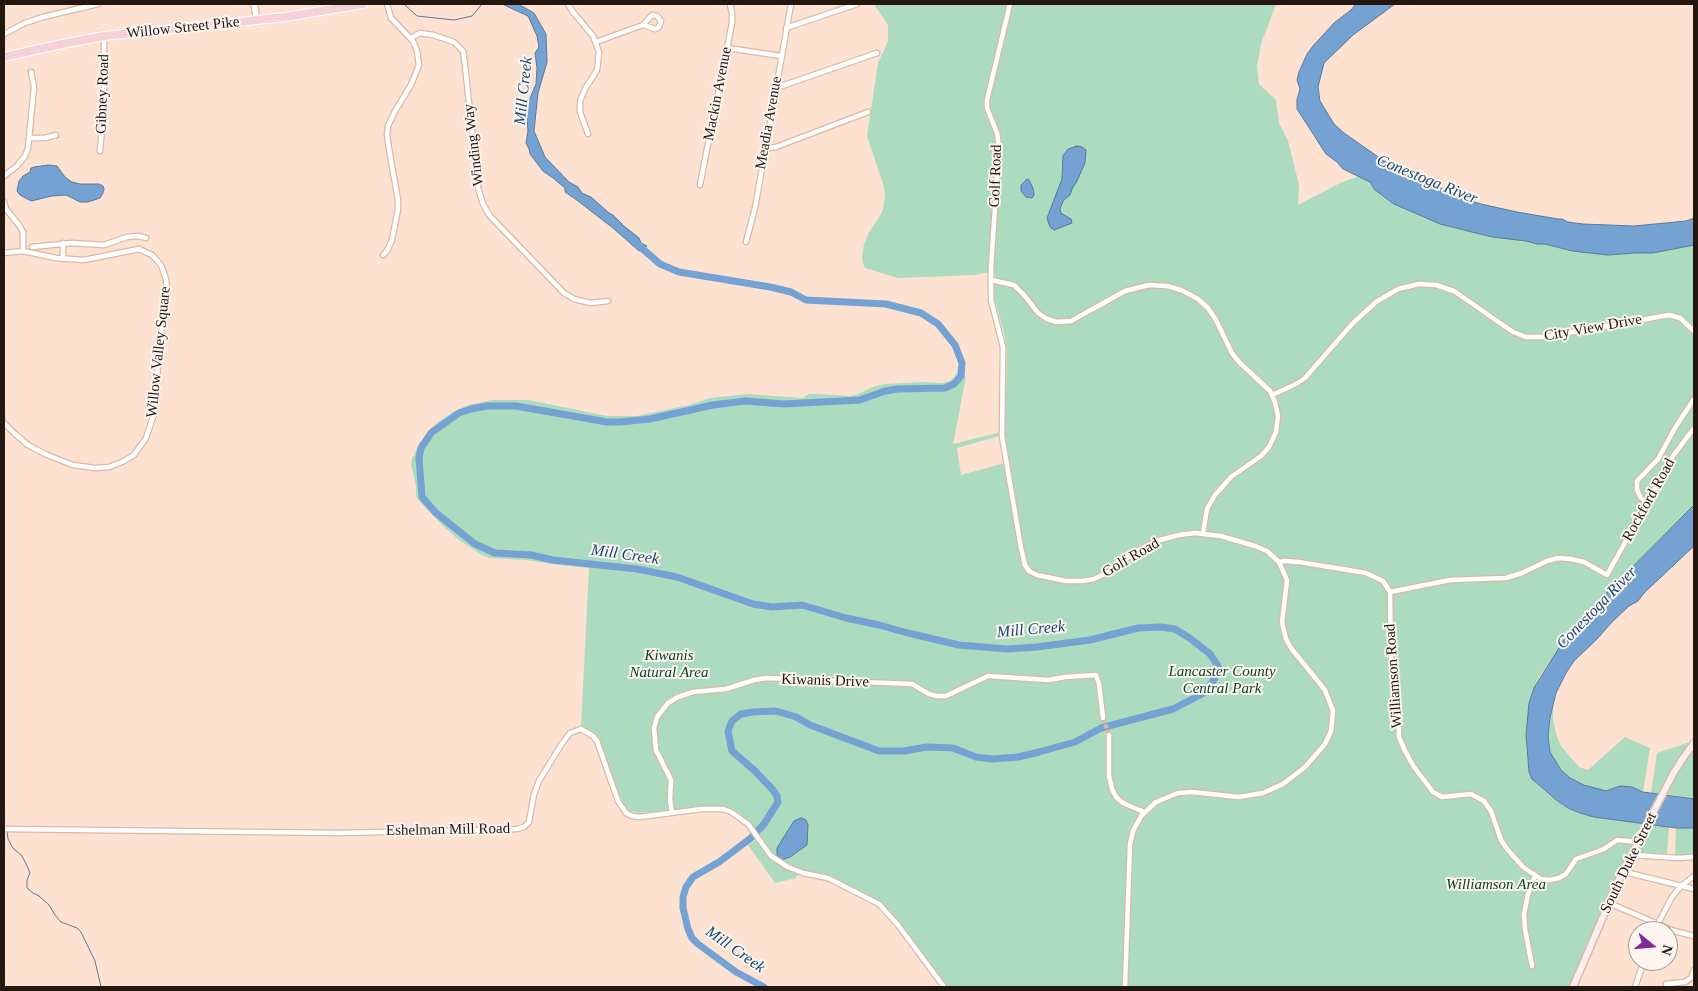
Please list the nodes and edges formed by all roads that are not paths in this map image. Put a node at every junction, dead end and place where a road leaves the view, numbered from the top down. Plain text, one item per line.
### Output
1 (98, 4) edge
2 (254, 4) edge
3 (363, 4) edge
4 (387, 4) edge
5 (568, 4) edge
6 (730, 4) edge
7 (791, 4) edge
8 (857, 4) edge
9 (1010, 4) edge
10 (257, 20) junction
11 (643, 25) dead end
12 (786, 28) junction
13 (4, 34) edge
14 (104, 36) junction
15 (411, 38) junction
16 (596, 42) junction
17 (727, 48) junction
18 (877, 53) dead end
19 (781, 56) junction
20 (4, 57) edge
21 (32, 72) dead end
22 (776, 88) junction
23 (868, 112) dead end
24 (588, 134) dead end
25 (56, 135) dead end
26 (29, 138) junction
27 (765, 149) junction
28 (100, 151) dead end
29 (4, 176) edge
30 (700, 185) dead end
31 (4, 202) edge
32 (146, 238) dead end
33 (746, 242) dead end
34 (63, 244) junction
35 (32, 247) dead end
36 (23, 251) junction
37 (4, 253) edge
38 (383, 255) dead end
39 (63, 259) junction
40 (991, 280) junction
41 (608, 301) dead end
42 (1694, 331) edge
43 (1272, 395) junction
44 (1694, 399) edge
45 (4, 423) edge
46 (1694, 428) edge
47 (1647, 502) junction
48 (1203, 533) junction
49 (1279, 562) junction
50 (1390, 592) junction
51 (1103, 718) tunnel mouth
52 (1109, 735) tunnel mouth
53 (1694, 743) edge
54 (1144, 812) junction
55 (672, 813) junction
56 (4, 829) edge
57 (1638, 842) junction
58 (1632, 855) junction
59 (1694, 857) edge
60 (1624, 870) junction
61 (1535, 876) junction
62 (1694, 876) edge
63 (1683, 885) junction
64 (1694, 889) edge
65 (1609, 903) junction
66 (1649, 921) edge
67 (1658, 921) edge
68 (1678, 932) edge
69 (1692, 935) edge
70 (1694, 940) edge
71 (1532, 966) dead end
72 (1694, 970) edge
73 (1641, 971) edge
74 (1693, 976) edge
75 (1666, 984) dead end
76 (944, 987) edge
77 (1125, 987) edge
78 (1573, 987) edge
79 (1635, 987) edge

1 - 13 street
2 - 10 street
3 - 10 highway, Willow Street Pike
4 - 15 street
5 - 16 street
6 - 17 street, Mackin Avenue
7 - 12 street, Meadia Avenue
8 - 12 street
9 - 40 street, Golf Road
10 - 14 highway, Willow Street Pike
11 - 16 street
12 - 19 street, Meadia Avenue
14 - 20 highway, Willow Street Pike
14 - 28 street, Gibney Road
15 - 38 street
15 - 41 street, Winding Way
16 - 24 street
17 - 19 street
17 - 30 street, Mackin Avenue
18 - 22 street
19 - 22 street, Meadia Avenue
21 - 26 street
22 - 27 street, Meadia Avenue
23 - 27 street
25 - 26 street
26 - 29 street
27 - 33 street, Meadia Avenue
31 - 36 street
32 - 34 street
34 - 35 street
34 - 39 street
36 - 37 street, Willow Valley Square
36 - 39 street, Willow Valley Square
39 - 45 street, Willow Valley Square
40 - 43 street
40 - 48 street, Golf Road
42 - 43 street, City View Drive
43 - 48 street
44 - 47 street
46 - 47 street, Rockford Road
47 - 50 street, Rockford Road
48 - 49 street, Golf Road
49 - 50 street
49 - 54 street
50 - 61 street, Williamson Road
51 - 55 street, Kiwanis Drive
52 - 54 street
53 - 57 main road, South Duke Street
54 - 77 street
55 - 56 street, Eshelman Mill Road
55 - 76 street, Eshelman Mill Road
57 - 58 main road, South Duke Street
57 - 61 street
58 - 59 street
58 - 60 main road, South Duke Street
60 - 63 street
60 - 65 main road, South Duke Street
61 - 71 street
62 - 63 street
63 - 64 street
63 - 67 street
65 - 66 street
65 - 78 main road, South Duke Street
68 - 69 street
69 - 70 street
72 - 74 street
73 - 79 street
74 - 75 street

